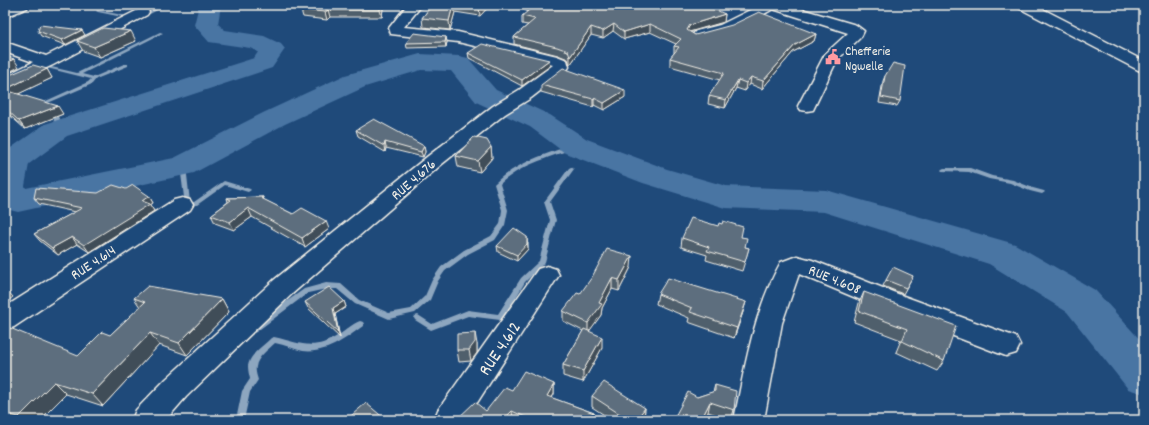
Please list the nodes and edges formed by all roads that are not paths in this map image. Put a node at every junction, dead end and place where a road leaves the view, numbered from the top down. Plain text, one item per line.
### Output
1 (22, 5) edge
2 (415, 5) edge
3 (772, 5) edge
4 (1024, 5) edge
5 (142, 12) dead end
6 (5, 13) edge
7 (695, 36) edge
8 (5, 47) edge
9 (47, 62) junction
10 (1144, 67) edge
11 (5, 82) edge
12 (807, 106) dead end
13 (182, 205) dead end
14 (547, 275) dead end
15 (5, 320) edge
16 (1006, 345) dead end
17 (147, 420) edge
18 (449, 420) edge
19 (748, 420) edge

1 - 6 street
2 - 17 street, RUE 4.676
3 - 7 street
3 - 12 street
4 - 10 street
5 - 9 street
8 - 9 street
9 - 11 street
13 - 15 street, RUE 4.614
14 - 18 street, RUE 4.612
16 - 19 street, RUE 4.608

